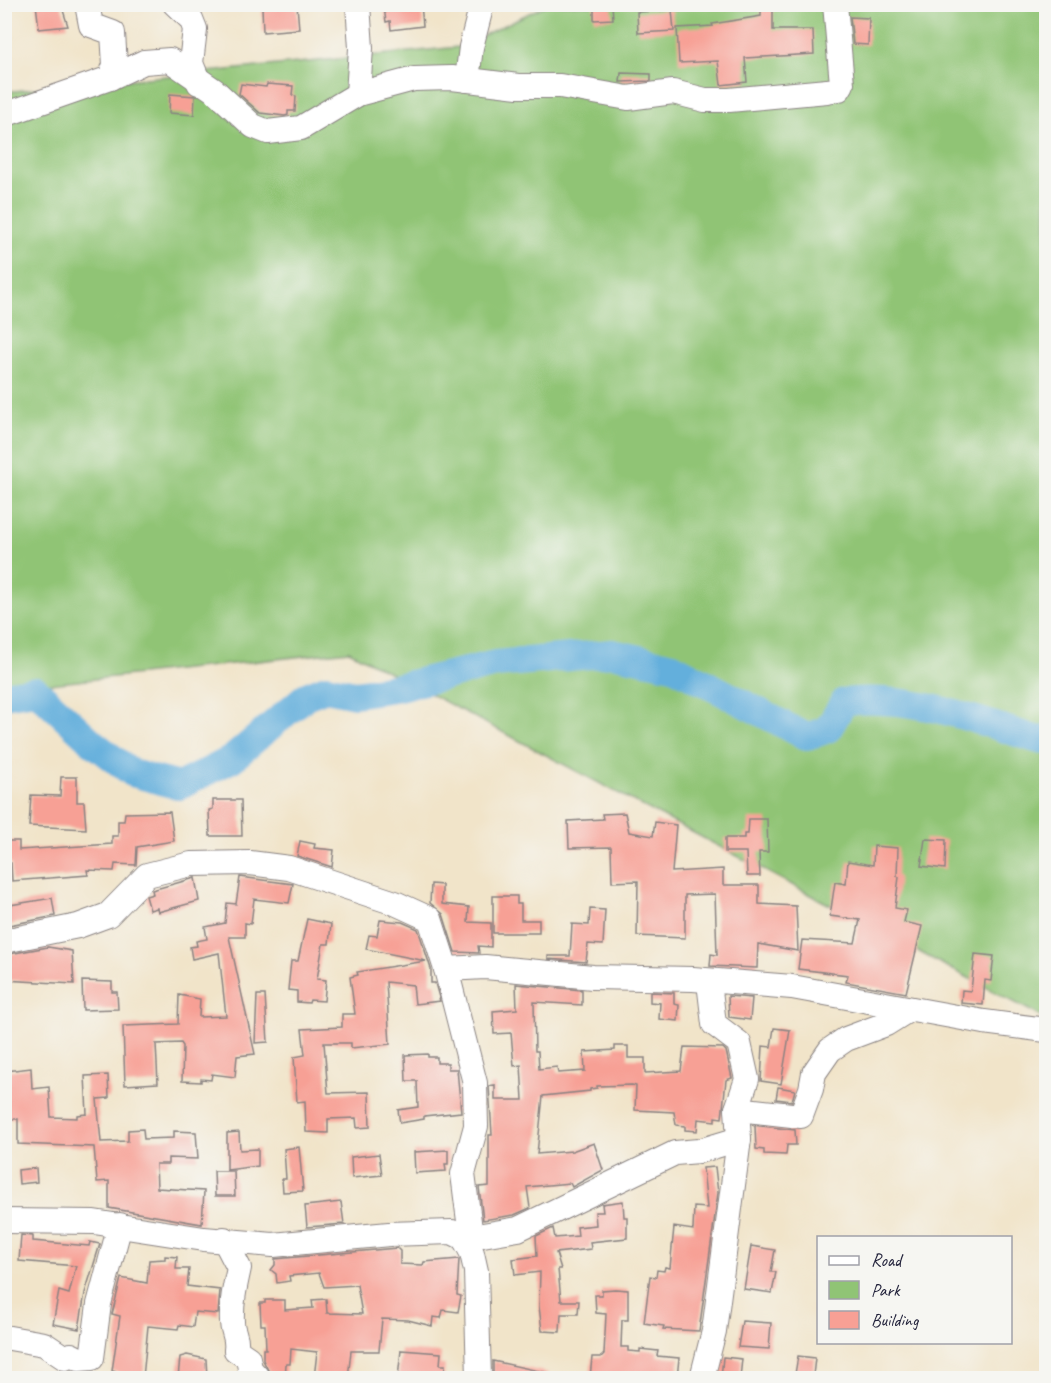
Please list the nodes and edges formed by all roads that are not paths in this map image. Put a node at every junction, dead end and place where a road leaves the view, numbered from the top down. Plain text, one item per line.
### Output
1 (87, 4) edge
2 (175, 4) edge
3 (358, 4) edge
4 (482, 4) edge
5 (835, 4) edge
6 (197, 77) junction
7 (110, 78) junction
8 (467, 80) junction
9 (358, 94) junction
10 (4, 115) edge
11 (4, 941) edge
12 (446, 969) junction
13 (709, 982) junction
14 (910, 1009) junction
15 (1047, 1030) edge
16 (737, 1109) junction
17 (739, 1139) junction
18 (4, 1221) edge
19 (120, 1225) junction
20 (224, 1239) junction
21 (469, 1240) junction
22 (4, 1336) edge
23 (258, 1378) edge
24 (479, 1378) edge
25 (702, 1378) edge

1 - 7 street
2 - 6 street
3 - 9 street
4 - 8 street
5 - 8 street
6 - 7 street
6 - 9 street
7 - 10 street
8 - 9 street
11 - 12 street
12 - 13 street
12 - 21 street
13 - 14 street
13 - 16 street
14 - 15 street
14 - 16 street
16 - 17 street
17 - 21 street
17 - 25 street
18 - 19 street
19 - 20 street
19 - 22 street
20 - 21 street
20 - 23 street
21 - 24 street

